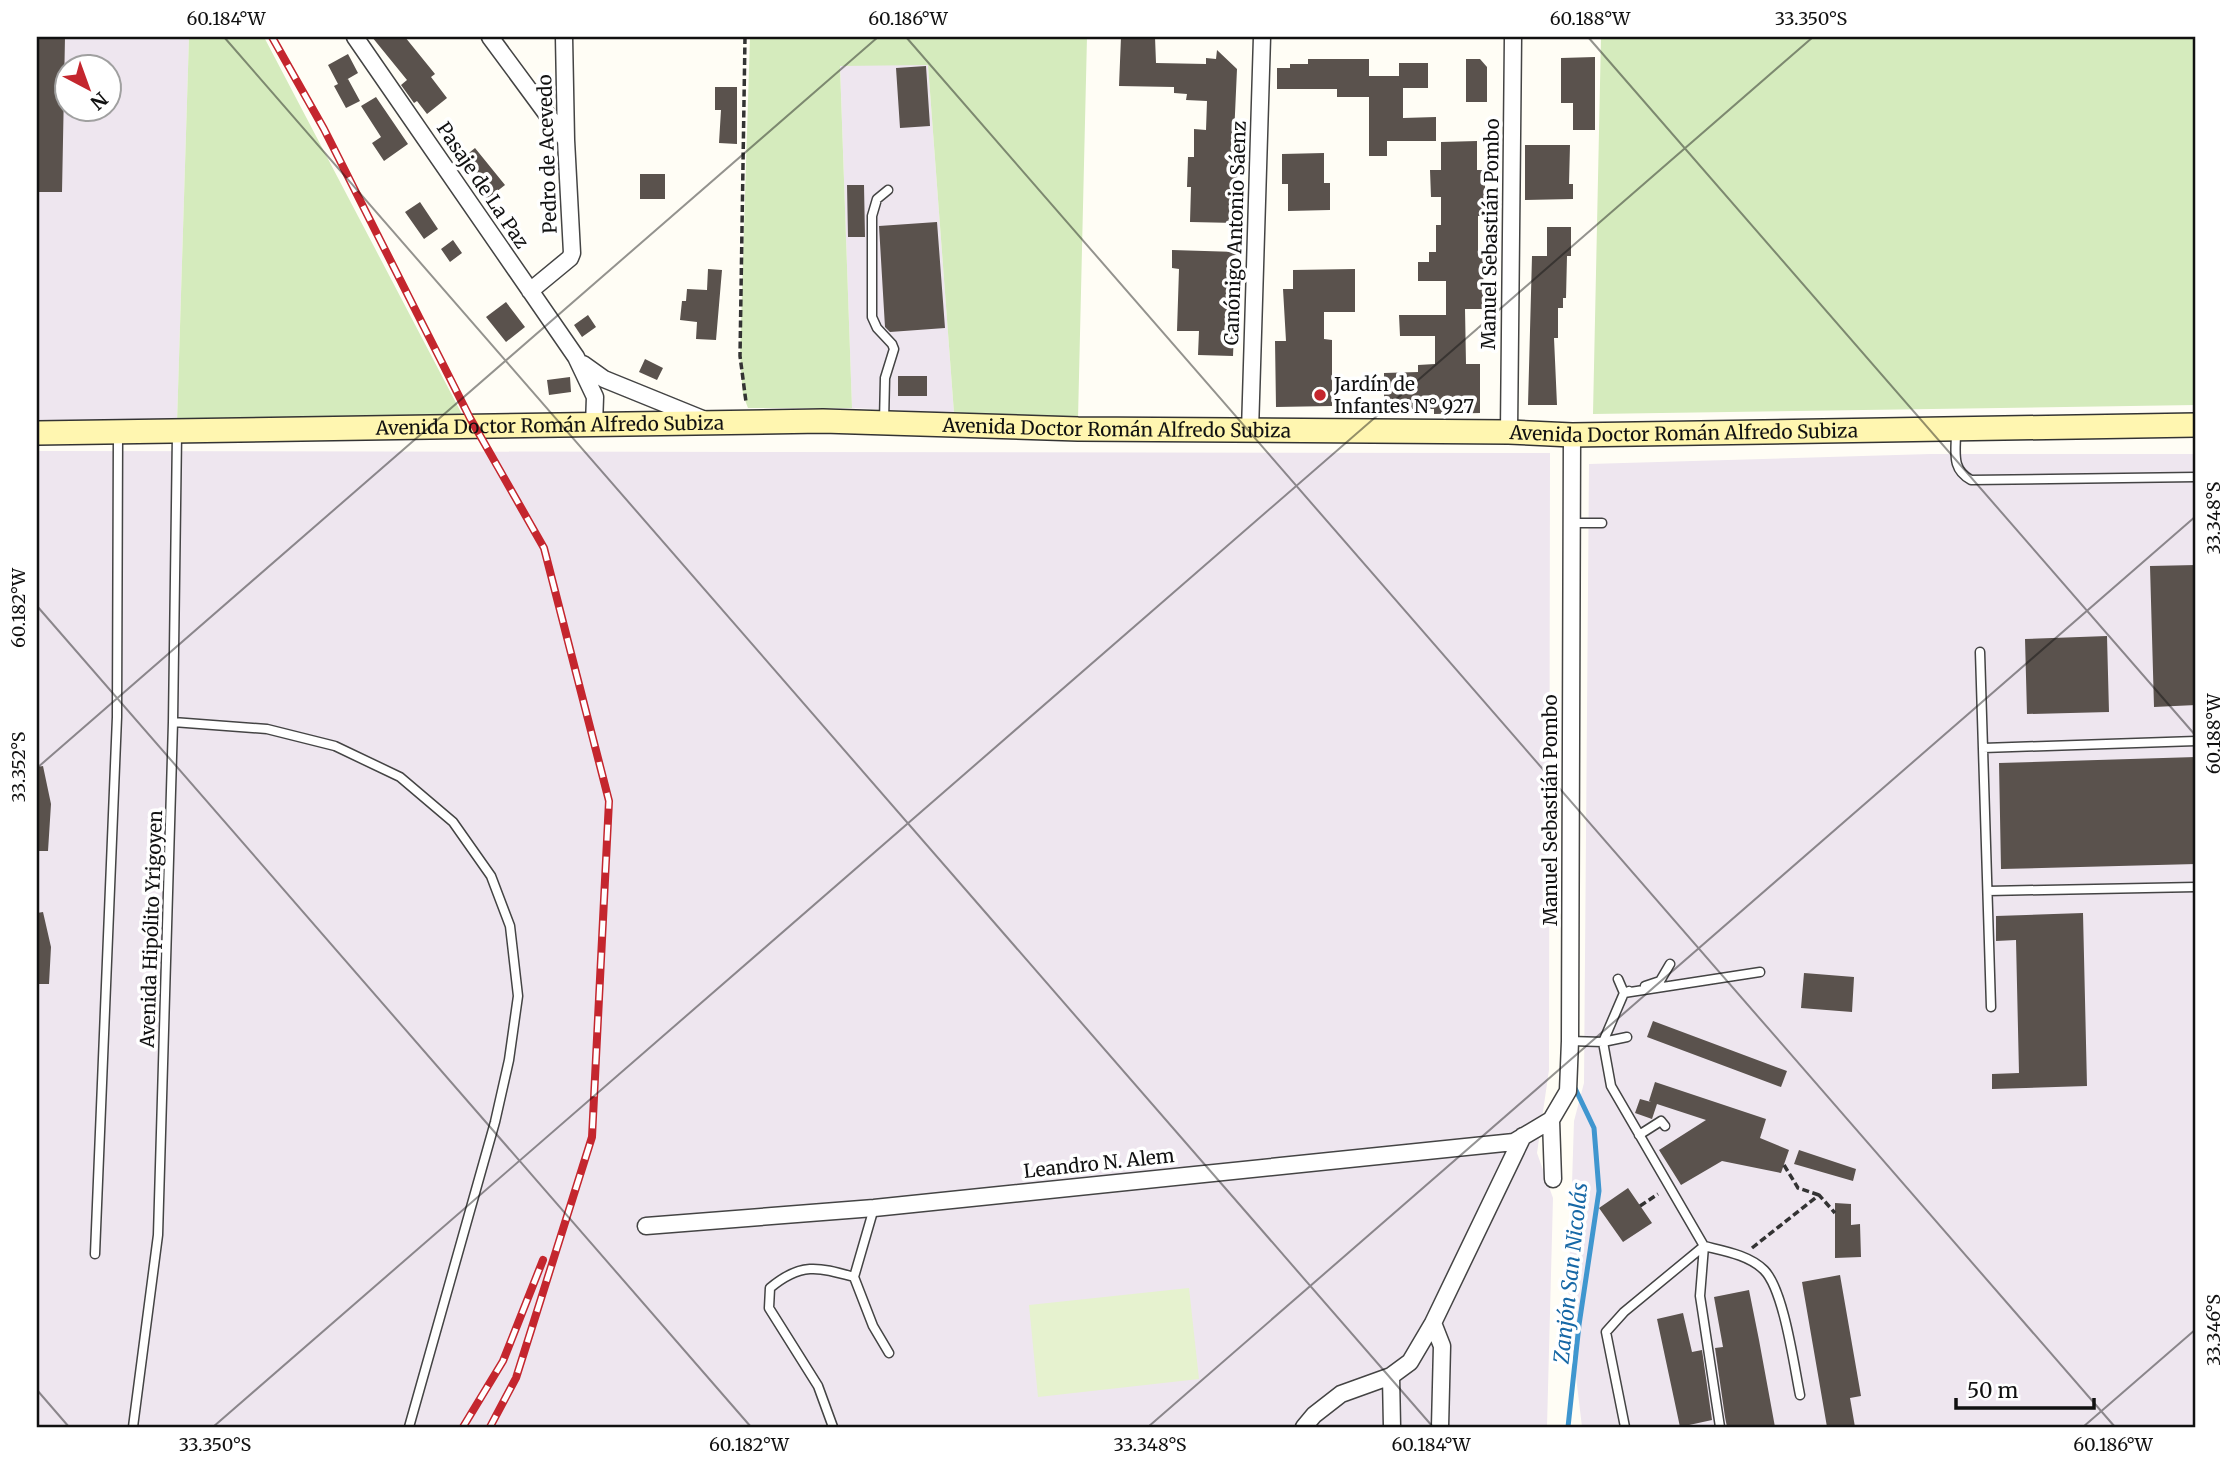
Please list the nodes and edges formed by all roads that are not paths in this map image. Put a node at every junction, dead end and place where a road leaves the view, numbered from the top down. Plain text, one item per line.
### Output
1 (355, 37) edge
2 (490, 37) edge
3 (564, 37) edge
4 (1262, 37) edge
5 (1513, 37) edge
6 (565, 140) junction
7 (888, 190) dead end
8 (530, 292) junction
9 (576, 357) junction
10 (884, 422) junction
11 (713, 423) junction
12 (594, 425) junction
13 (2196, 425) edge
14 (1956, 429) junction
15 (177, 431) junction
16 (1250, 431) junction
17 (118, 432) junction
18 (1509, 432) junction
19 (37, 433) edge
20 (1572, 435) junction
21 (2196, 477) edge
22 (1572, 523) junction
23 (1602, 523) dead end
24 (1980, 652) dead end
25 (173, 722) junction
26 (2196, 741) edge
27 (1983, 748) junction
28 (2196, 887) edge
29 (1988, 891) junction
30 (1670, 964) dead end
31 (1760, 972) dead end
32 (1618, 979) dead end
33 (1625, 993) junction
34 (1992, 1007) dead end
35 (1627, 1037) dead end
36 (1570, 1041) junction
37 (1603, 1042) junction
38 (1551, 1120) junction
39 (1665, 1126) dead end
40 (1639, 1135) junction
41 (1523, 1136) junction
42 (1553, 1180) dead end
43 (874, 1208) junction
44 (646, 1227) dead end
45 (1704, 1246) junction
46 (95, 1254) dead end
47 (854, 1277) junction
48 (1433, 1323) junction
49 (889, 1353) dead end
50 (1391, 1376) junction
51 (1800, 1395) dead end
52 (132, 1427) edge
53 (410, 1427) edge
54 (832, 1427) edge
55 (1304, 1427) edge
56 (1392, 1427) edge
57 (1440, 1427) edge
58 (1625, 1427) edge
59 (1720, 1427) edge

1 - 8 street, Pasaje de La Paz
2 - 6 street
3 - 6 street, Pedro de Acevedo
4 - 16 street, Canónigo Antonio Sáenz
5 - 18 street, Manuel Sebastián Pombo
6 - 8 street, Pedro de Acevedo
7 - 10 lane
8 - 9 street, Pasaje de La Paz
9 - 11 street, Pasaje de La Paz
9 - 12 street, Pasaje de La Paz
10 - 11 main road, Avenida Doctor Román Alfredo Subiza
10 - 16 main road, Avenida Doctor Román Alfredo Subiza
11 - 12 main road, Avenida Doctor Román Alfredo Subiza
12 - 15 main road, Avenida Doctor Román Alfredo Subiza
13 - 14 main road, Avenida Doctor Román Alfredo Subiza
14 - 20 main road, Avenida Doctor Román Alfredo Subiza
14 - 21 lane
15 - 17 main road, Avenida Doctor Román Alfredo Subiza
15 - 25 lane, Avenida Hipólito Yrigoyen
16 - 18 main road, Avenida Doctor Román Alfredo Subiza
17 - 19 main road, Avenida Doctor Román Alfredo Subiza
17 - 46 lane
18 - 20 main road, Avenida Doctor Román Alfredo Subiza
20 - 22 street, Manuel Sebastián Pombo
22 - 23 lane
22 - 36 street, Manuel Sebastián Pombo
24 - 27 lane
25 - 52 lane, Avenida Hipólito Yrigoyen
25 - 53 lane
26 - 27 lane
27 - 29 lane
28 - 29 lane
29 - 34 lane
30 - 33 lane
31 - 33 lane
32 - 33 lane
33 - 37 lane
35 - 37 lane
36 - 37 lane
36 - 38 street, Manuel Sebastián Pombo
37 - 40 lane
38 - 41 street, Leandro N. Alem
38 - 42 street
39 - 40 lane
40 - 45 lane
41 - 43 street, Leandro N. Alem
41 - 48 street
43 - 44 street, Leandro N. Alem
43 - 47 lane
45 - 51 lane
45 - 58 lane
45 - 59 lane
47 - 49 lane
47 - 54 lane
48 - 50 street
48 - 57 street
50 - 55 street
50 - 56 street

